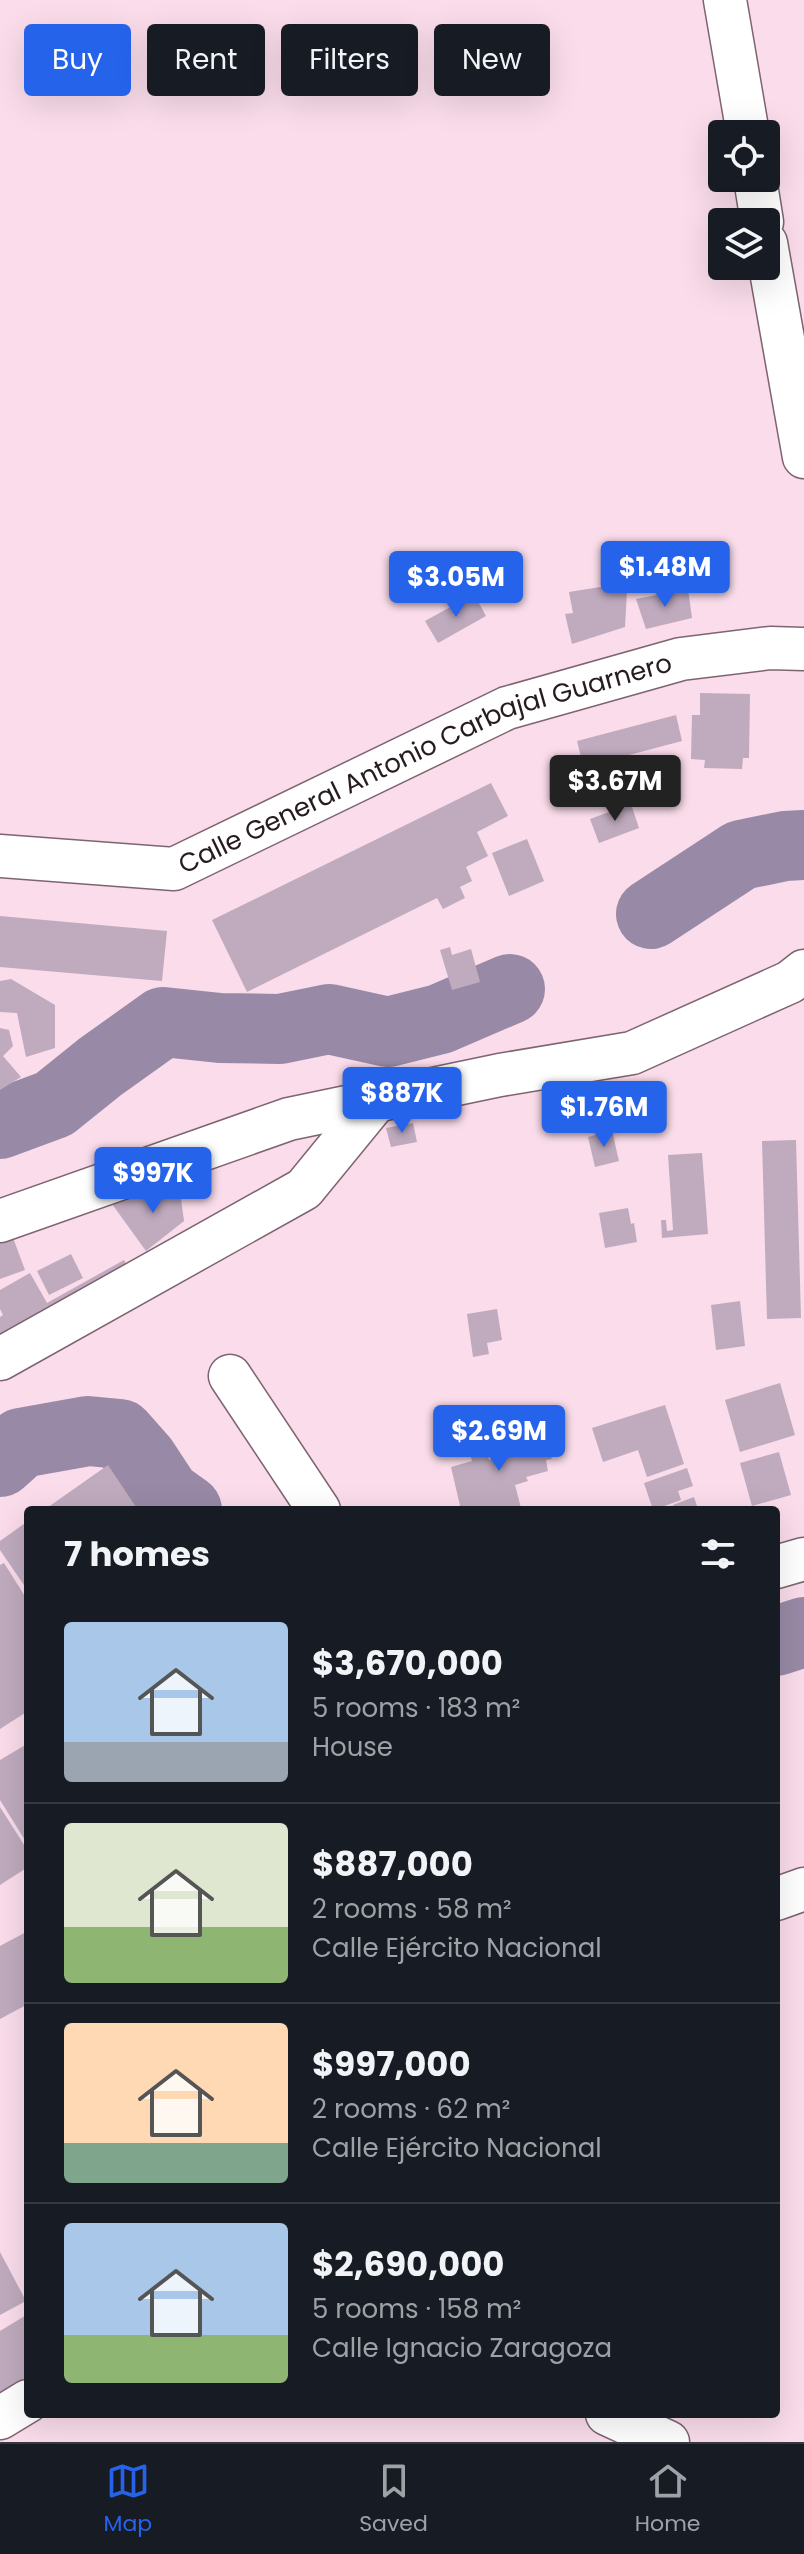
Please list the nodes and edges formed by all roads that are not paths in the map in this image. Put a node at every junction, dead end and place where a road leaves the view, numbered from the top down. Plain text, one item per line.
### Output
1 (725, 0) edge
2 (746, 120) edge
3 (775, 280) edge
4 (794, 355) edge
5 (804, 457) edge
6 (804, 649) edge
7 (0, 856) edge
8 (804, 971) edge
9 (376, 1101) junction
10 (0, 1221) edge
11 (0, 1359) edge
12 (230, 1376) dead end
13 (316, 1506) edge
14 (804, 1559) edge
15 (780, 1566) edge
16 (804, 1889) edge
17 (780, 1898) edge
18 (24, 2403) edge
19 (0, 2418) edge
20 (616, 2418) edge
21 (668, 2442) edge

1 - 2 street
3 - 4 street
4 - 5 street
6 - 7 street, Calle General Antonio Carbajal Guarnero
8 - 9 street
9 - 10 street
9 - 11 street
12 - 13 street
14 - 15 street
16 - 17 street
18 - 19 street
20 - 21 street

